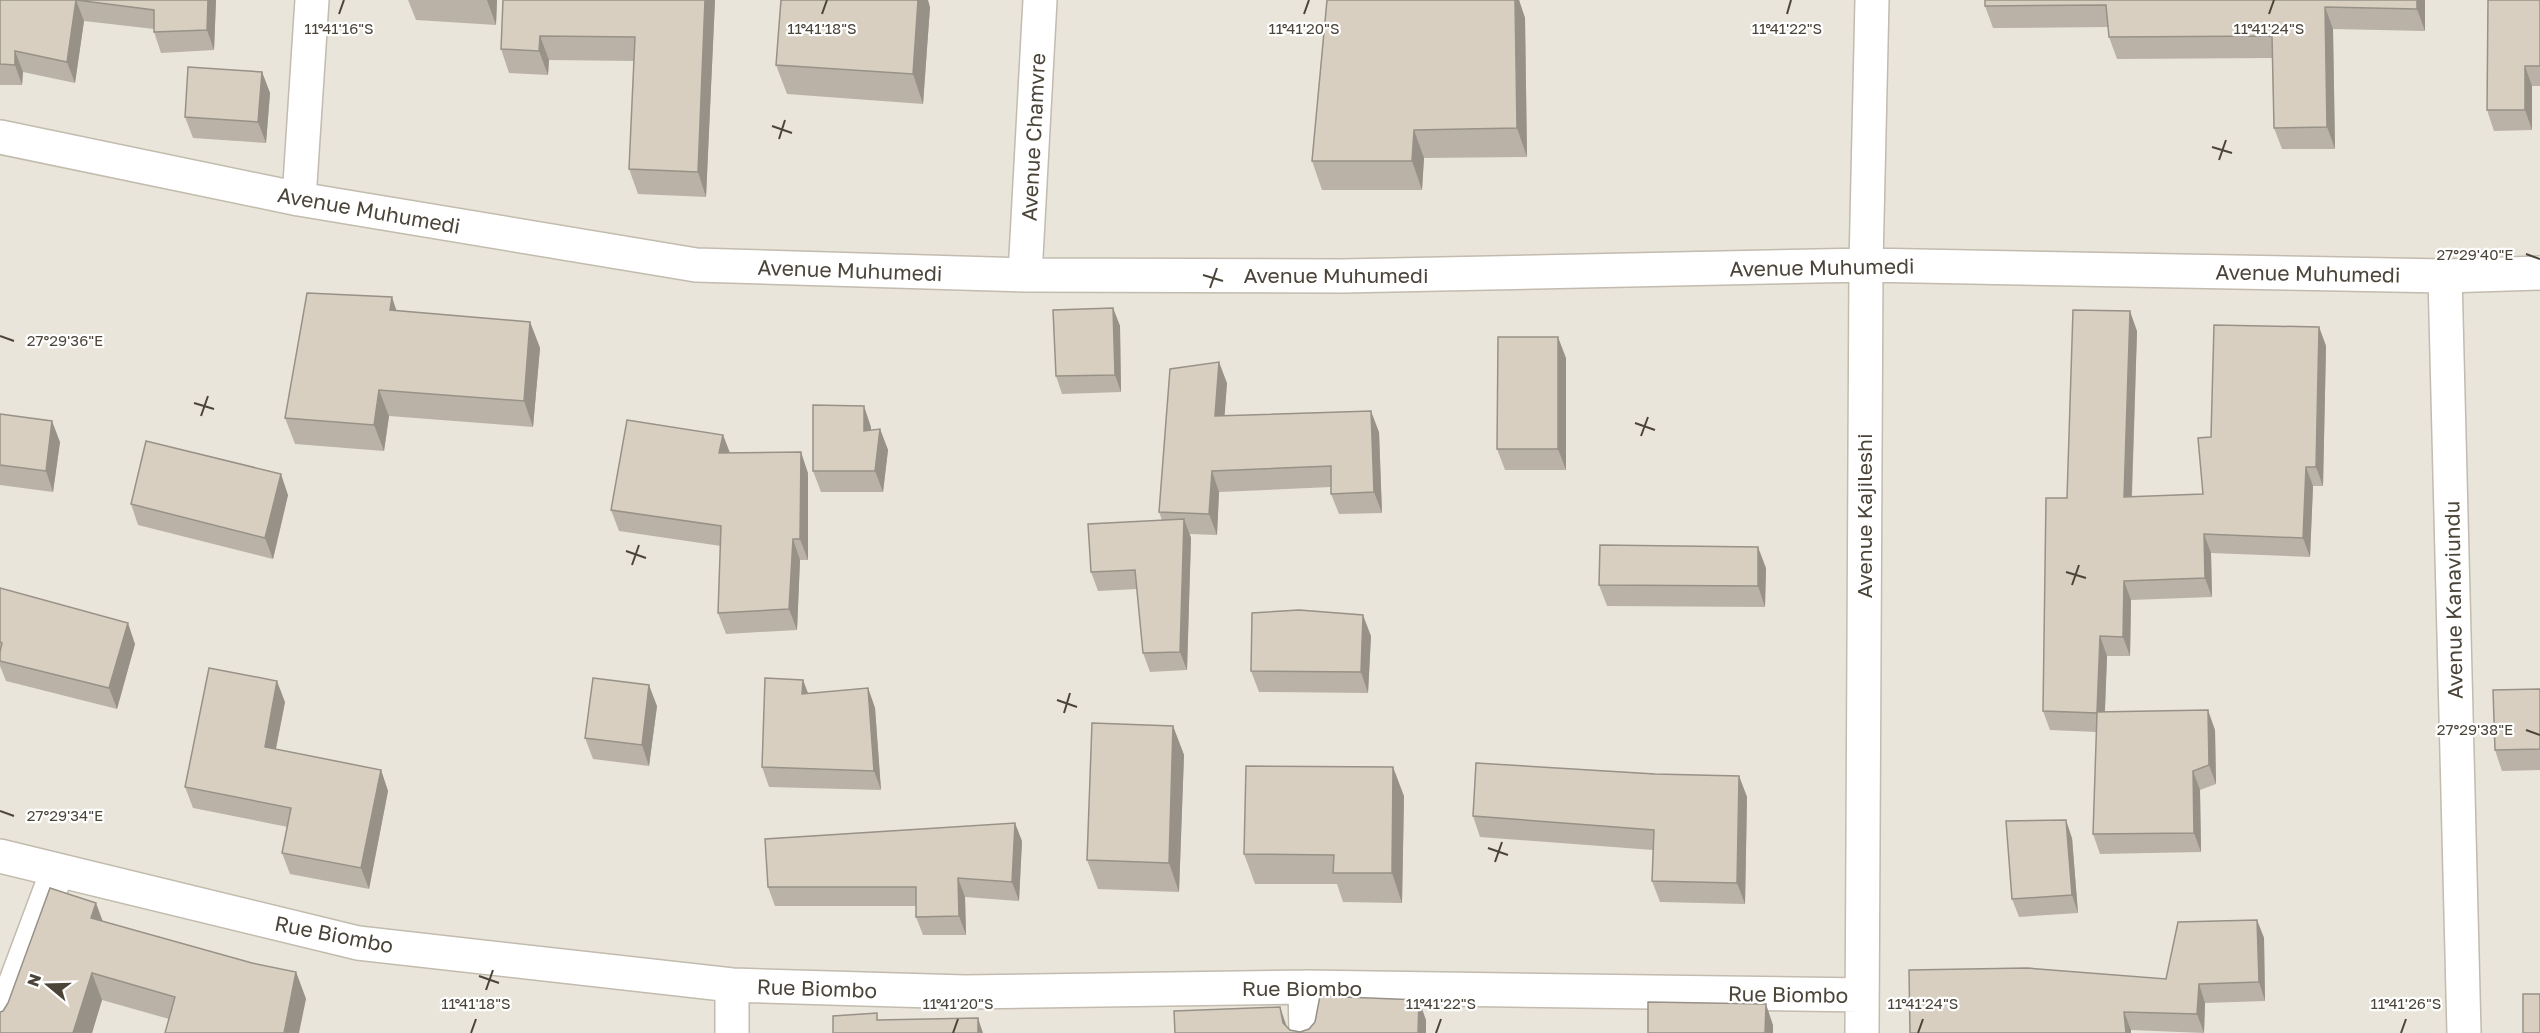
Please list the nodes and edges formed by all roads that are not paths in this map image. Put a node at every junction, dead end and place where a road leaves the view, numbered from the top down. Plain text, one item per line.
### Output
1 (312, 0) edge
2 (1040, 0) edge
3 (1872, 0) edge
4 (1, 142) edge
5 (299, 199) junction
6 (1866, 266) junction
7 (2540, 273) edge
8 (1025, 275) junction
9 (2445, 276) junction
10 (0, 856) edge
11 (57, 869) junction
12 (732, 985) junction
13 (1305, 987) junction
14 (1862, 995) junction
15 (0, 1024) edge
16 (732, 1033) edge
17 (1306, 1033) edge
18 (1862, 1033) edge
19 (2463, 1033) edge

1 - 5 street
2 - 8 street, Avenue Chamvre
3 - 6 street, Avenue Kajileshi
4 - 5 street, Avenue Muhumedi
5 - 8 street, Avenue Muhumedi
6 - 8 street, Avenue Muhumedi
6 - 9 street, Avenue Muhumedi
6 - 14 street, Avenue Kajileshi
7 - 9 street, Avenue Muhumedi
9 - 19 street, Avenue Kanaviundu
10 - 11 street, Rue Biombo
11 - 12 street, Rue Biombo
11 - 15 street
12 - 13 street, Rue Biombo
12 - 16 street
13 - 14 street, Rue Biombo
13 - 17 street
14 - 18 street, Avenue Kajileshi

